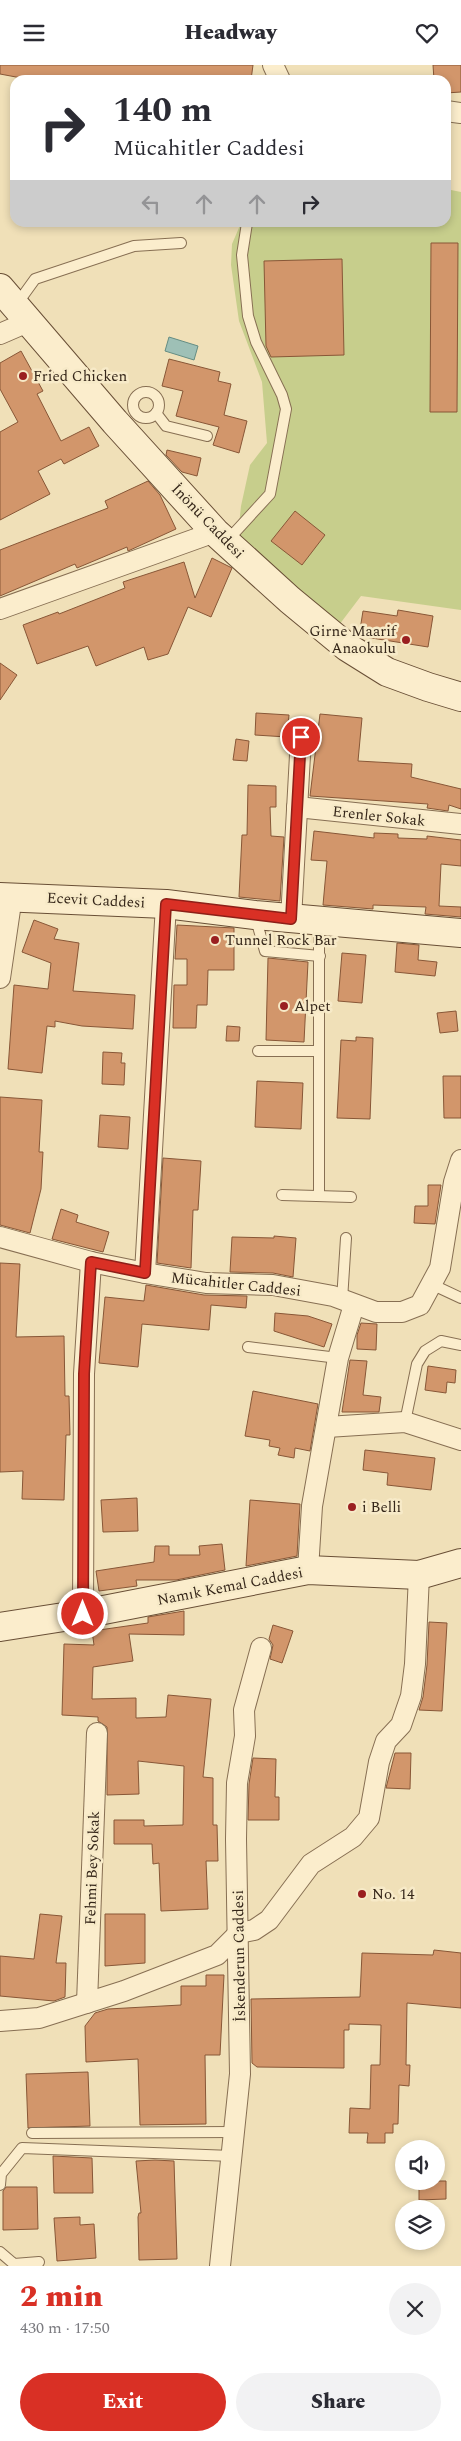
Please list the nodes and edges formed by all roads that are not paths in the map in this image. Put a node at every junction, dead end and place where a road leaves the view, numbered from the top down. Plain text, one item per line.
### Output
1 (246, 227) edge
2 (182, 243) dead end
3 (15, 305) edge
4 (0, 334) edge
5 (156, 413) junction
6 (133, 425) junction
7 (207, 436) dead end
8 (220, 537) junction
9 (0, 609) edge
10 (461, 697) edge
11 (301, 737) dead end
12 (297, 807) junction
13 (461, 824) edge
14 (6, 896) edge
15 (166, 904) junction
16 (255, 915) junction
17 (291, 919) junction
18 (319, 921) junction
19 (461, 933) edge
20 (320, 956) junction
21 (0, 978) edge
22 (258, 1051) dead end
23 (318, 1051) junction
24 (461, 1160) edge
25 (282, 1195) dead end
26 (319, 1196) junction
27 (351, 1197) dead end
28 (455, 1204) edge
29 (0, 1237) edge
30 (346, 1238) dead end
31 (91, 1262) junction
32 (145, 1273) junction
33 (431, 1284) junction
34 (461, 1298) edge
35 (348, 1302) junction
36 (461, 1345) edge
37 (248, 1347) dead end
38 (338, 1358) junction
39 (405, 1422) junction
40 (327, 1427) junction
41 (461, 1440) edge
42 (461, 1563) edge
43 (308, 1570) junction
44 (419, 1575) junction
45 (83, 1614) junction
46 (0, 1627) edge
47 (262, 1647) dead end
48 (97, 1733) dead end
49 (239, 1933) junction
50 (87, 2003) junction
51 (0, 2021) edge
52 (234, 2132) junction
53 (32, 2133) dead end
54 (232, 2156) junction
55 (0, 2185) edge
56 (0, 2252) edge
57 (39, 2262) dead end
58 (220, 2266) edge

1 - 8 lane
2 - 3 lane
3 - 4 street
3 - 6 street, İnönü Caddesi
5 - 6 lane
5 - 6 lane
5 - 7 lane
6 - 8 street, İnönü Caddesi
8 - 9 street
8 - 10 street, İnönü Caddesi
11 - 12 street
12 - 13 street, Erenler Sokak
12 - 17 street
14 - 15 street, Ecevit Caddesi
14 - 21 street
15 - 16 street, Ecevit Caddesi
15 - 32 street
16 - 17 street, Ecevit Caddesi
16 - 20 lane
17 - 18 street, Ecevit Caddesi
18 - 19 street, Ecevit Caddesi
18 - 20 lane
20 - 23 lane
22 - 23 lane
23 - 26 lane
24 - 28 street, Mücahitler Caddesi
25 - 26 lane
26 - 27 lane
28 - 33 street, Mücahitler Caddesi
29 - 31 street, Mücahitler Caddesi
30 - 35 lane
31 - 32 street, Mücahitler Caddesi
31 - 45 street
32 - 35 street, Mücahitler Caddesi
33 - 34 lane
33 - 35 street, Mücahitler Caddesi
35 - 38 street
36 - 39 lane
37 - 38 lane
38 - 40 street
39 - 40 street
39 - 41 street
40 - 43 street
42 - 44 street, Namık Kemal Caddesi
43 - 44 street, Namık Kemal Caddesi
43 - 45 street, Namık Kemal Caddesi
44 - 49 street
45 - 46 street, Namık Kemal Caddesi
47 - 49 street, İskenderun Caddesi
48 - 50 street, Fehmi Bey Sokak
49 - 50 street
49 - 52 street, İskenderun Caddesi
50 - 51 street
52 - 53 lane
52 - 54 street, İskenderun Caddesi
54 - 55 lane
54 - 58 street, İskenderun Caddesi
56 - 57 lane

